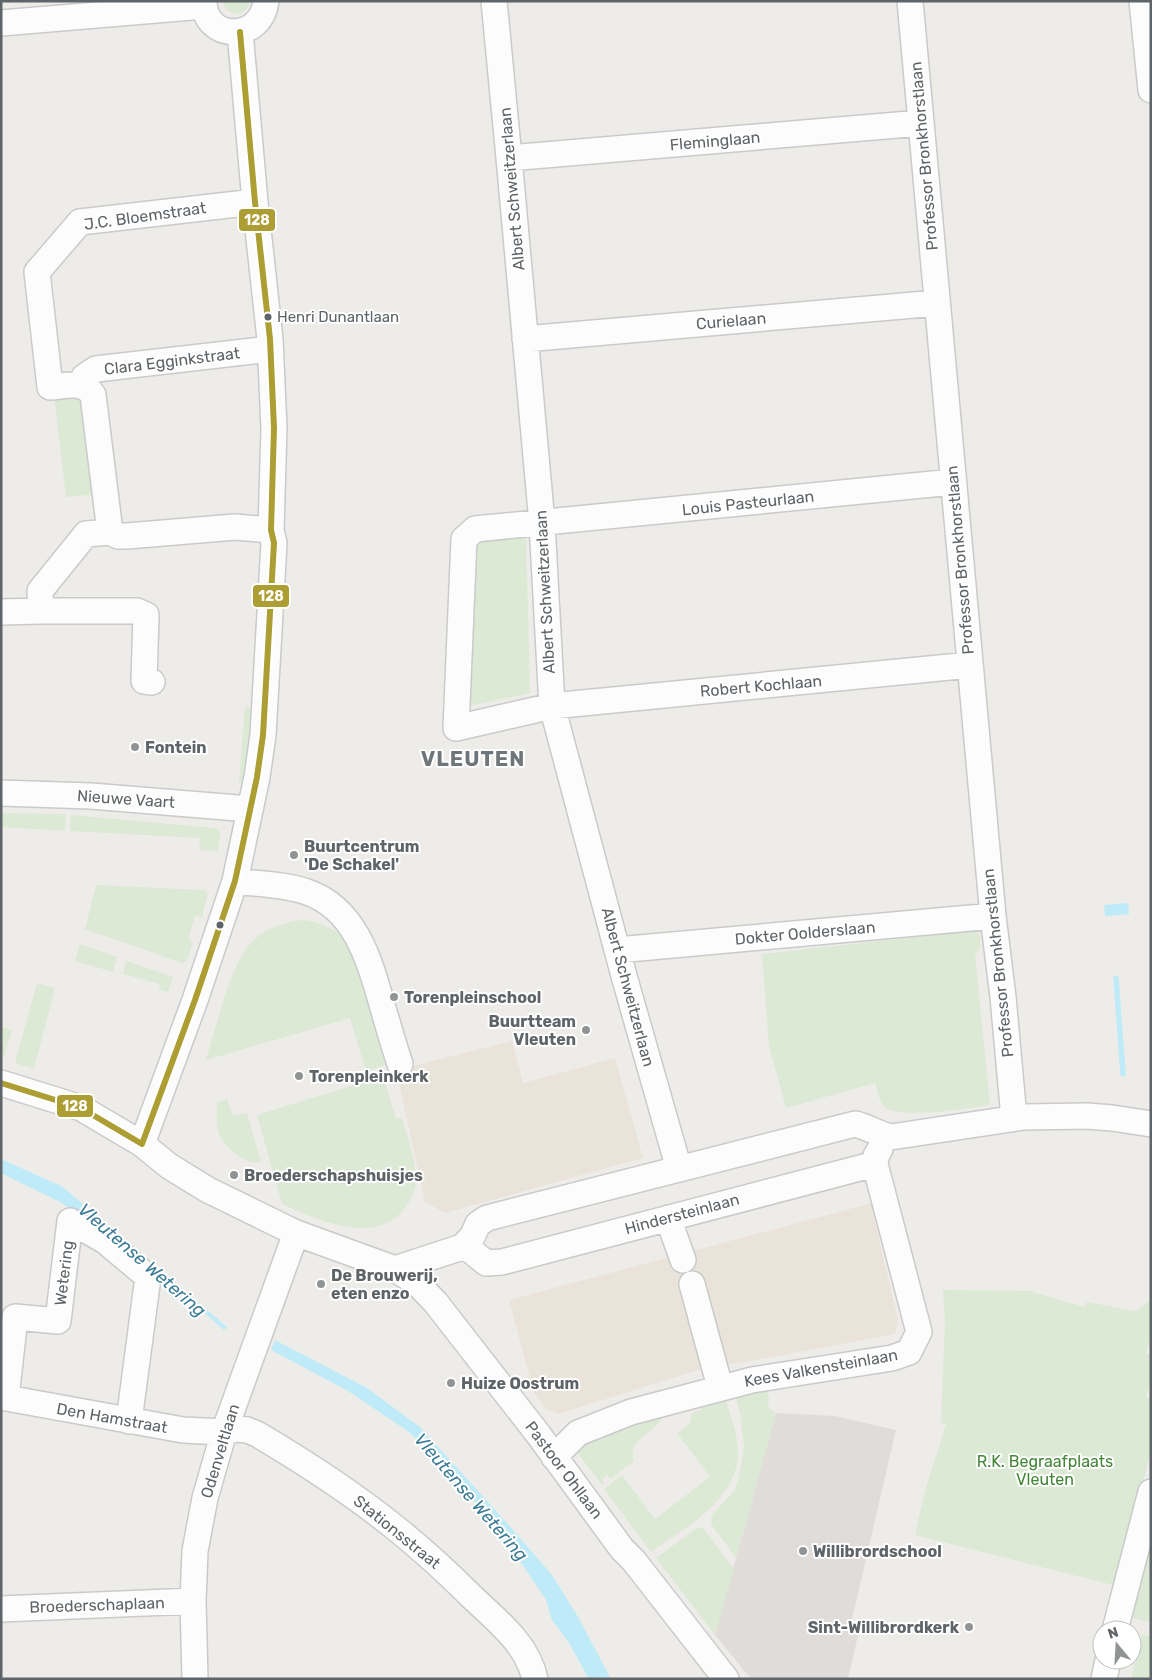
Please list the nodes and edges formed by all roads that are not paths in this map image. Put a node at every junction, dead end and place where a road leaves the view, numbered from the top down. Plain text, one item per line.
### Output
1 (266, 1) edge
2 (494, 1) edge
3 (910, 1) edge
4 (1142, 1) edge
5 (204, 4) edge
6 (1, 23) edge
7 (240, 32) junction
8 (1151, 90) edge
9 (921, 123) junction
10 (509, 158) junction
11 (255, 202) junction
12 (938, 303) junction
13 (526, 339) junction
14 (270, 349) junction
15 (81, 384) junction
16 (953, 482) junction
17 (542, 523) junction
18 (271, 530) junction
19 (110, 532) junction
20 (41, 611) junction
21 (1, 612) edge
22 (970, 665) junction
23 (152, 682) dead end
24 (552, 706) junction
25 (1, 792) edge
26 (250, 809) junction
27 (235, 881) junction
28 (992, 916) junction
29 (617, 950) junction
30 (400, 1064) dead end
31 (1, 1082) edge
32 (1014, 1118) junction
33 (1151, 1124) edge
34 (891, 1137) junction
35 (142, 1144) junction
36 (875, 1164) junction
37 (679, 1169) junction
38 (668, 1218) junction
39 (296, 1233) junction
40 (462, 1247) junction
41 (683, 1260) dead end
42 (395, 1269) junction
43 (692, 1284) dead end
44 (720, 1387) junction
45 (4, 1397) edge
46 (129, 1421) junction
47 (224, 1432) junction
48 (554, 1457) junction
49 (1151, 1492) edge
50 (193, 1601) junction
51 (1, 1609) edge
52 (1118, 1620) edge
53 (196, 1679) edge
54 (535, 1679) edge
55 (726, 1679) edge

1 - 7 street
2 - 10 street, Albert Schweitzerlaan
3 - 9 street, Professor Bronkhorstlaan
4 - 8 street
5 - 6 street
5 - 7 street
7 - 11 street
9 - 10 street, Fleminglaan
9 - 12 street, Professor Bronkhorstlaan
10 - 13 street, Albert Schweitzerlaan
11 - 14 street
11 - 15 street, J.C. Bloemstraat
12 - 13 street, Curielaan
12 - 16 street, Professor Bronkhorstlaan
13 - 17 street, Albert Schweitzerlaan
14 - 15 street, Clara Egginkstraat
14 - 18 street
15 - 19 street, Clara Egginkstraat
16 - 17 street, Louis Pasteurlaan
16 - 22 street, Professor Bronkhorstlaan
17 - 24 street, Albert Schweitzerlaan
17 - 24 street, Louis Pasteurlaan
18 - 19 street
18 - 26 street
19 - 20 street
20 - 21 street
20 - 23 street
22 - 24 street, Robert Kochlaan
22 - 28 street, Professor Bronkhorstlaan
24 - 29 street, Albert Schweitzerlaan
25 - 26 street, Nieuwe Vaart
26 - 27 street
27 - 30 street
27 - 35 street
28 - 29 street, Dokter Oolderslaan
28 - 32 street, Professor Bronkhorstlaan
29 - 37 street, Albert Schweitzerlaan
31 - 35 street
32 - 33 street
32 - 34 street
34 - 36 street
34 - 37 street
35 - 39 street
36 - 38 street, Hindersteinlaan
36 - 44 street, Kees Valkensteinlaan
37 - 40 street
38 - 40 street, Hindersteinlaan
38 - 41 street
39 - 42 street
39 - 47 street, Odenveltlaan
40 - 42 street
42 - 48 street, Pastoor Ohllaan
43 - 44 street
44 - 48 street, Kees Valkensteinlaan
45 - 46 street, Den Hamstraat
45 - 46 street, Wetering
46 - 47 street, Den Hamstraat
47 - 50 street, Odenveltlaan
47 - 54 street, Stationsstraat
48 - 55 street, Pastoor Ohllaan
49 - 52 street
50 - 51 street, Broederschaplaan
50 - 53 street, Odenveltlaan

